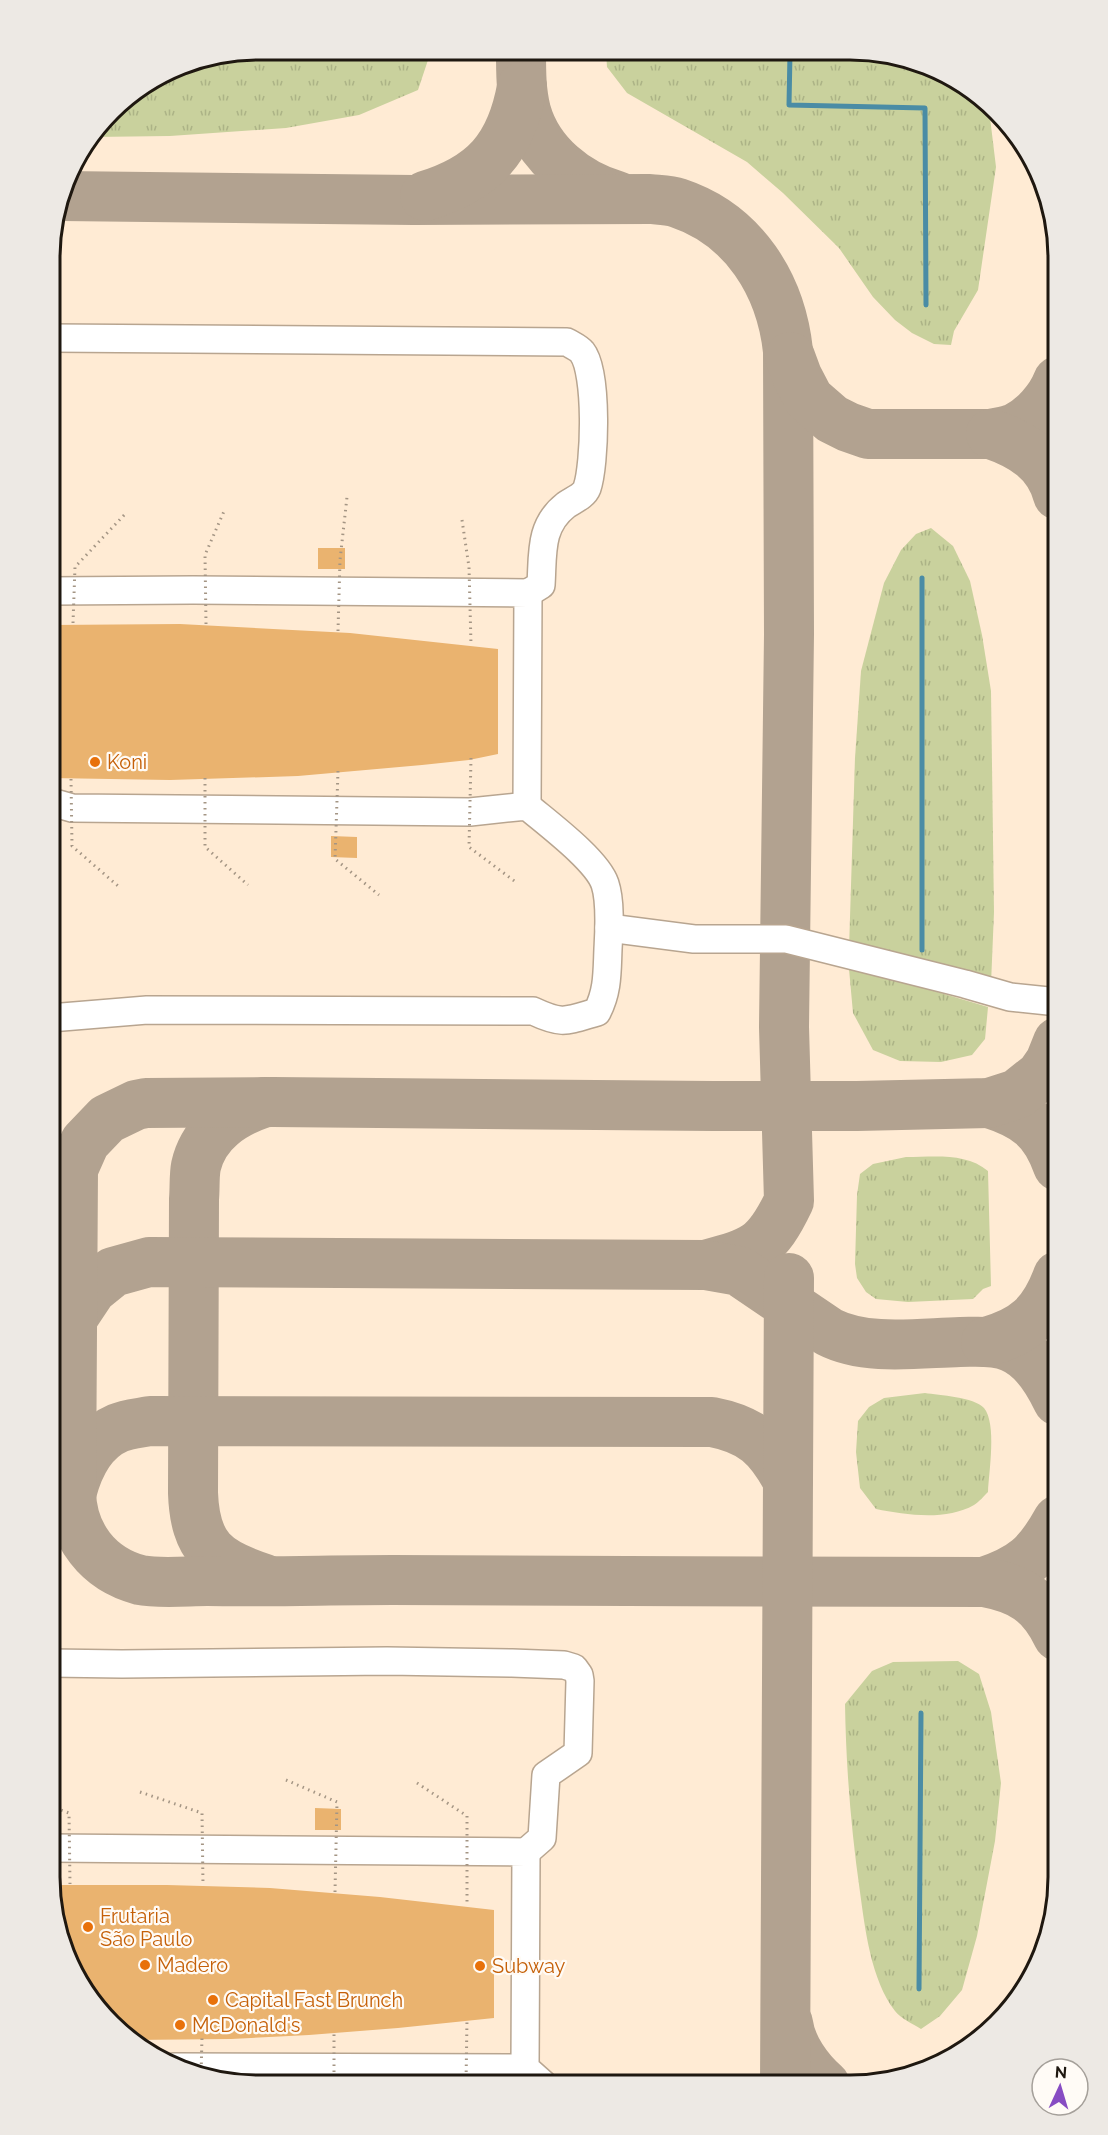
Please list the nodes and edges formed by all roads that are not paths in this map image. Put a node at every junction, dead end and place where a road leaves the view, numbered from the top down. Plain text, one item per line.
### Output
1 (60, 338) edge
2 (62, 591) edge
3 (528, 593) junction
4 (61, 805) edge
5 (527, 806) junction
6 (609, 928) junction
7 (1048, 1001) edge
8 (60, 1017) edge
9 (60, 1663) edge
10 (60, 1848) edge
11 (526, 1852) junction
12 (232, 2073) edge
13 (301, 2075) edge
14 (535, 2075) edge

1 - 3 lane
2 - 3 lane
3 - 5 lane
4 - 5 lane
5 - 6 lane
6 - 7 lane
6 - 8 lane
9 - 11 lane
10 - 11 lane
11 - 14 lane
12 - 13 lane

